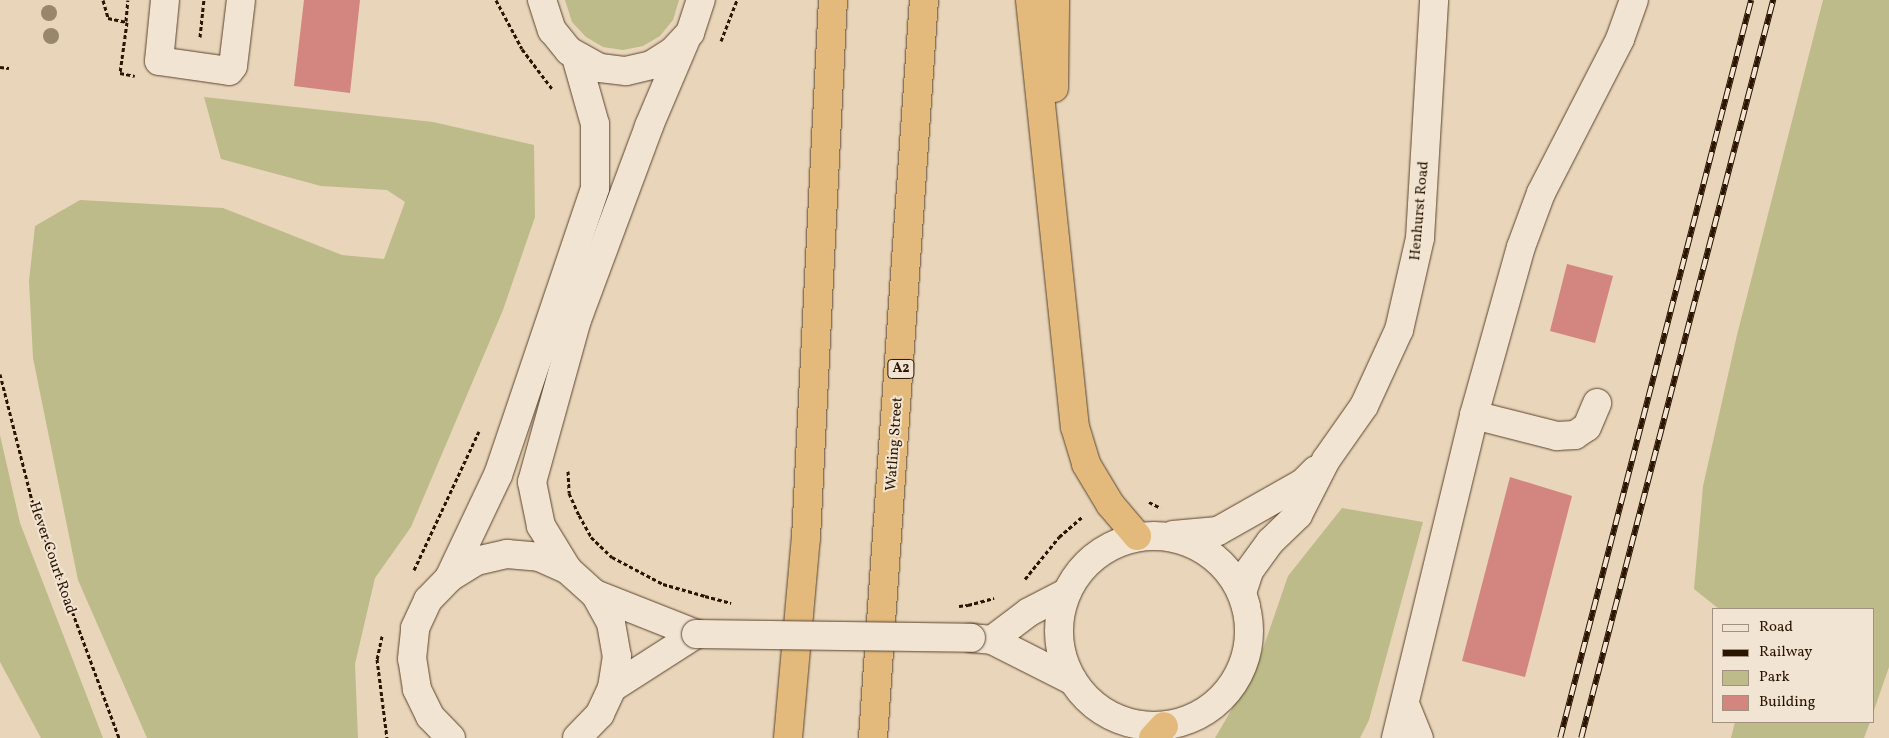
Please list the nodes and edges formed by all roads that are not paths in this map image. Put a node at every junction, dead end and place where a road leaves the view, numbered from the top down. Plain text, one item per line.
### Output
1 (165, 0) edge
2 (241, 0) edge
3 (701, 0) edge
4 (833, 0) edge
5 (924, 0) edge
6 (1030, 0) edge
7 (1055, 0) edge
8 (1434, 0) edge
9 (1634, 0) edge
10 (541, 4) edge
11 (686, 39) junction
12 (576, 57) junction
13 (1052, 192) junction
14 (1597, 403) dead end
15 (1474, 415) junction
16 (1326, 460) junction
17 (1137, 536) junction
18 (1166, 536) junction
19 (568, 570) junction
20 (449, 578) junction
21 (1066, 593) junction
22 (595, 594) junction
23 (1246, 606) junction
24 (696, 634) junction
25 (981, 639) junction
26 (1073, 681) junction
27 (612, 688) junction
28 (1405, 704) junction
29 (1159, 732) edge
30 (451, 738) edge
31 (577, 738) edge
32 (788, 738) edge
33 (873, 738) edge
34 (1396, 738) edge
35 (1419, 738) edge

1 - 2 street
3 - 11 street
4 - 32 highway
5 - 33 highway, Watling Street / A2
6 - 13 highway
7 - 13 highway
8 - 16 street, Henhurst Road
9 - 15 street
10 - 12 street
11 - 12 street
11 - 19 street
12 - 20 street
13 - 17 highway
14 - 15 street
15 - 28 street
16 - 18 street, Henhurst Road
16 - 23 street, Henhurst Road
17 - 18 street, Henhurst Road
17 - 21 street, Henhurst Road
18 - 23 street, Henhurst Road
19 - 20 street
19 - 22 street
20 - 30 street
21 - 25 street
21 - 26 street, Henhurst Road
22 - 24 street
22 - 27 street
23 - 29 street, Henhurst Road
24 - 25 street, bridge
24 - 27 street
25 - 26 street
26 - 29 street, Henhurst Road
27 - 31 street
28 - 34 street
28 - 35 street

